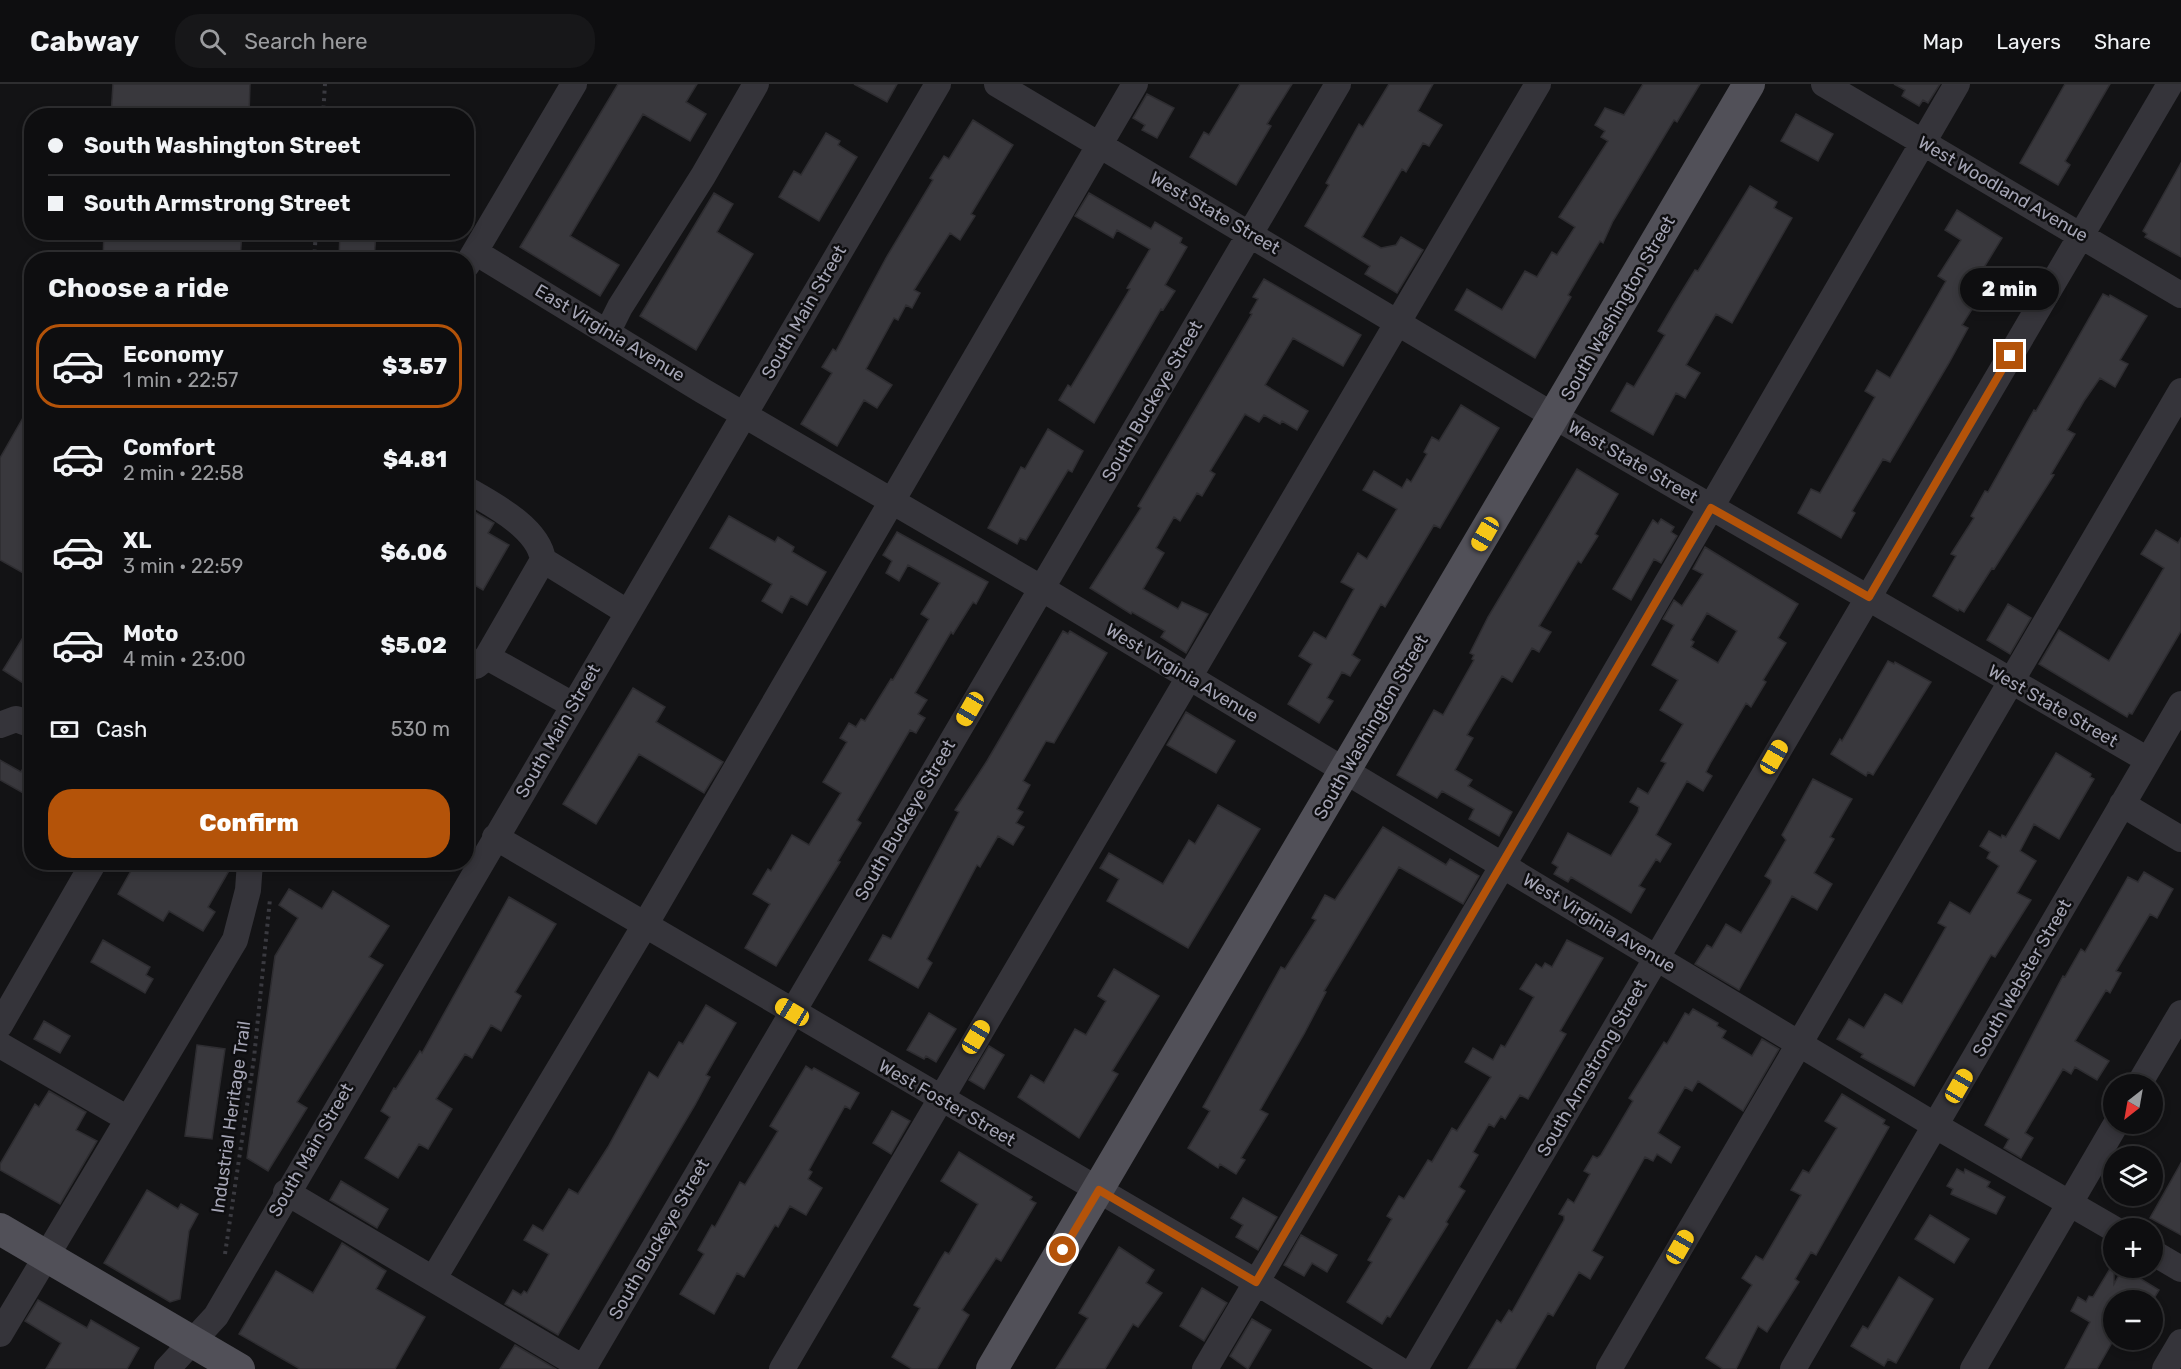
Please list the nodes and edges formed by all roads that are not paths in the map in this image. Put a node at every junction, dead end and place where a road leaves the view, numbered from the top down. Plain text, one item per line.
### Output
1 (574, 84) edge
2 (756, 84) edge
3 (938, 84) edge
4 (997, 84) edge
5 (1135, 84) edge
6 (1338, 84) edge
7 (1538, 84) edge
8 (1749, 84) edge
9 (1824, 84) edge
10 (1958, 84) edge
11 (2170, 84) edge
12 (1923, 142) junction
13 (1099, 146) junction
14 (1250, 233) junction
15 (2081, 235) junction
16 (474, 254) edge
17 (474, 261) edge
18 (2181, 295) edge
19 (1399, 322) junction
20 (608, 331) junction
21 (2181, 391) edge
22 (744, 414) junction
23 (1554, 416) junction
24 (474, 494) edge
25 (890, 500) junction
26 (1711, 508) junction
27 (543, 560) junction
28 (1041, 588) junction
29 (1869, 597) junction
30 (627, 612) junction
31 (477, 660) edge
32 (1190, 677) junction
33 (2009, 681) junction
34 (2181, 704) edge
35 (573, 705) junction
36 (24, 722) edge
37 (0, 725) edge
38 (2148, 760) junction
39 (1346, 771) junction
40 (2122, 804) junction
41 (495, 837) junction
42 (2181, 839) edge
43 (1503, 865) junction
44 (89, 870) edge
45 (249, 870) edge
46 (645, 925) junction
47 (1657, 957) junction
48 (792, 1012) junction
49 (2181, 1013) edge
50 (0, 1025) edge
51 (1798, 1043) junction
52 (0, 1045) edge
53 (2145, 1074) edge
54 (939, 1099) junction
55 (128, 1119) junction
56 (1936, 1126) junction
57 (2110, 1134) edge
58 (1099, 1190) junction
59 (286, 1192) junction
60 (2069, 1203) junction
61 (2103, 1223) edge
62 (0, 1229) edge
63 (45, 1256) junction
64 (2163, 1258) edge
65 (2181, 1269) edge
66 (434, 1278) junction
67 (1256, 1282) junction
68 (0, 1334) edge
69 (192, 1341) junction
70 (2181, 1342) edge
71 (232, 1367) edge
72 (167, 1369) edge
73 (584, 1369) edge
74 (782, 1369) edge
75 (992, 1369) edge
76 (1205, 1369) edge
77 (1398, 1369) edge
78 (1414, 1369) edge
79 (1609, 1369) edge
80 (1793, 1369) edge
81 (1973, 1369) edge
82 (2165, 1369) edge

1 - 16 street
2 - 20 street
3 - 22 street, South Main Street
4 - 13 street, West State Street
5 - 13 street
6 - 14 street, South Buckeye Street
7 - 19 street
8 - 23 main road, South Washington Street
9 - 12 street, West Woodland Avenue
10 - 12 street
11 - 15 street, South Armstrong Street
12 - 15 street, West Woodland Avenue
12 - 26 street
13 - 14 street, West State Street
13 - 25 street
14 - 19 street, West State Street
14 - 28 street, South Buckeye Street
15 - 18 street, West Woodland Avenue
15 - 29 street, South Armstrong Street
17 - 20 street, East Virginia Avenue
19 - 23 street, West State Street
19 - 32 street
20 - 22 street, East Virginia Avenue
21 - 33 street
22 - 25 street, West Virginia Avenue
22 - 30 street, South Main Street
23 - 26 street, West State Street
23 - 39 main road, South Washington Street
24 - 27 street
25 - 28 street, West Virginia Avenue
25 - 46 street
26 - 29 street, West State Street
26 - 43 street
27 - 30 street
27 - 31 street
28 - 32 street, West Virginia Avenue
28 - 48 street, South Buckeye Street
29 - 33 street, West State Street
29 - 47 street, South Armstrong Street
30 - 35 street, South Main Street
31 - 35 street
32 - 39 street, West Virginia Avenue
32 - 54 street
33 - 38 street, West State Street
33 - 51 street
34 - 38 street
35 - 41 street, South Main Street
36 - 37 street
38 - 40 street, South Webster Street
39 - 43 street, West Virginia Avenue
39 - 58 main road, South Washington Street
40 - 42 street
40 - 56 street, South Webster Street
41 - 46 street, West Foster Street
41 - 59 street, South Main Street
43 - 47 street, West Virginia Avenue
43 - 67 street
44 - 50 street
45 - 55 street
46 - 48 street, West Foster Street
46 - 66 street
47 - 51 street, West Virginia Avenue
47 - 78 street, South Armstrong Street
48 - 54 street, West Foster Street
48 - 73 street, South Buckeye Street
49 - 53 street
51 - 56 street, West Virginia Avenue
51 - 79 street
52 - 55 street
54 - 58 street, West Foster Street
54 - 74 street
55 - 63 street
56 - 60 street, West Virginia Avenue
56 - 80 street, South Webster Street
57 - 60 street
58 - 67 street, West Foster Street
58 - 75 main road, South Washington Street
59 - 66 street
59 - 69 street, South Main Street
60 - 61 street, West Virginia Avenue
60 - 81 street
62 - 63 main road
63 - 68 street
63 - 69 main road
64 - 65 street
66 - 73 street
67 - 76 street
67 - 77 street, West Foster Street
69 - 71 main road
69 - 72 street, South Main Street
70 - 82 street

